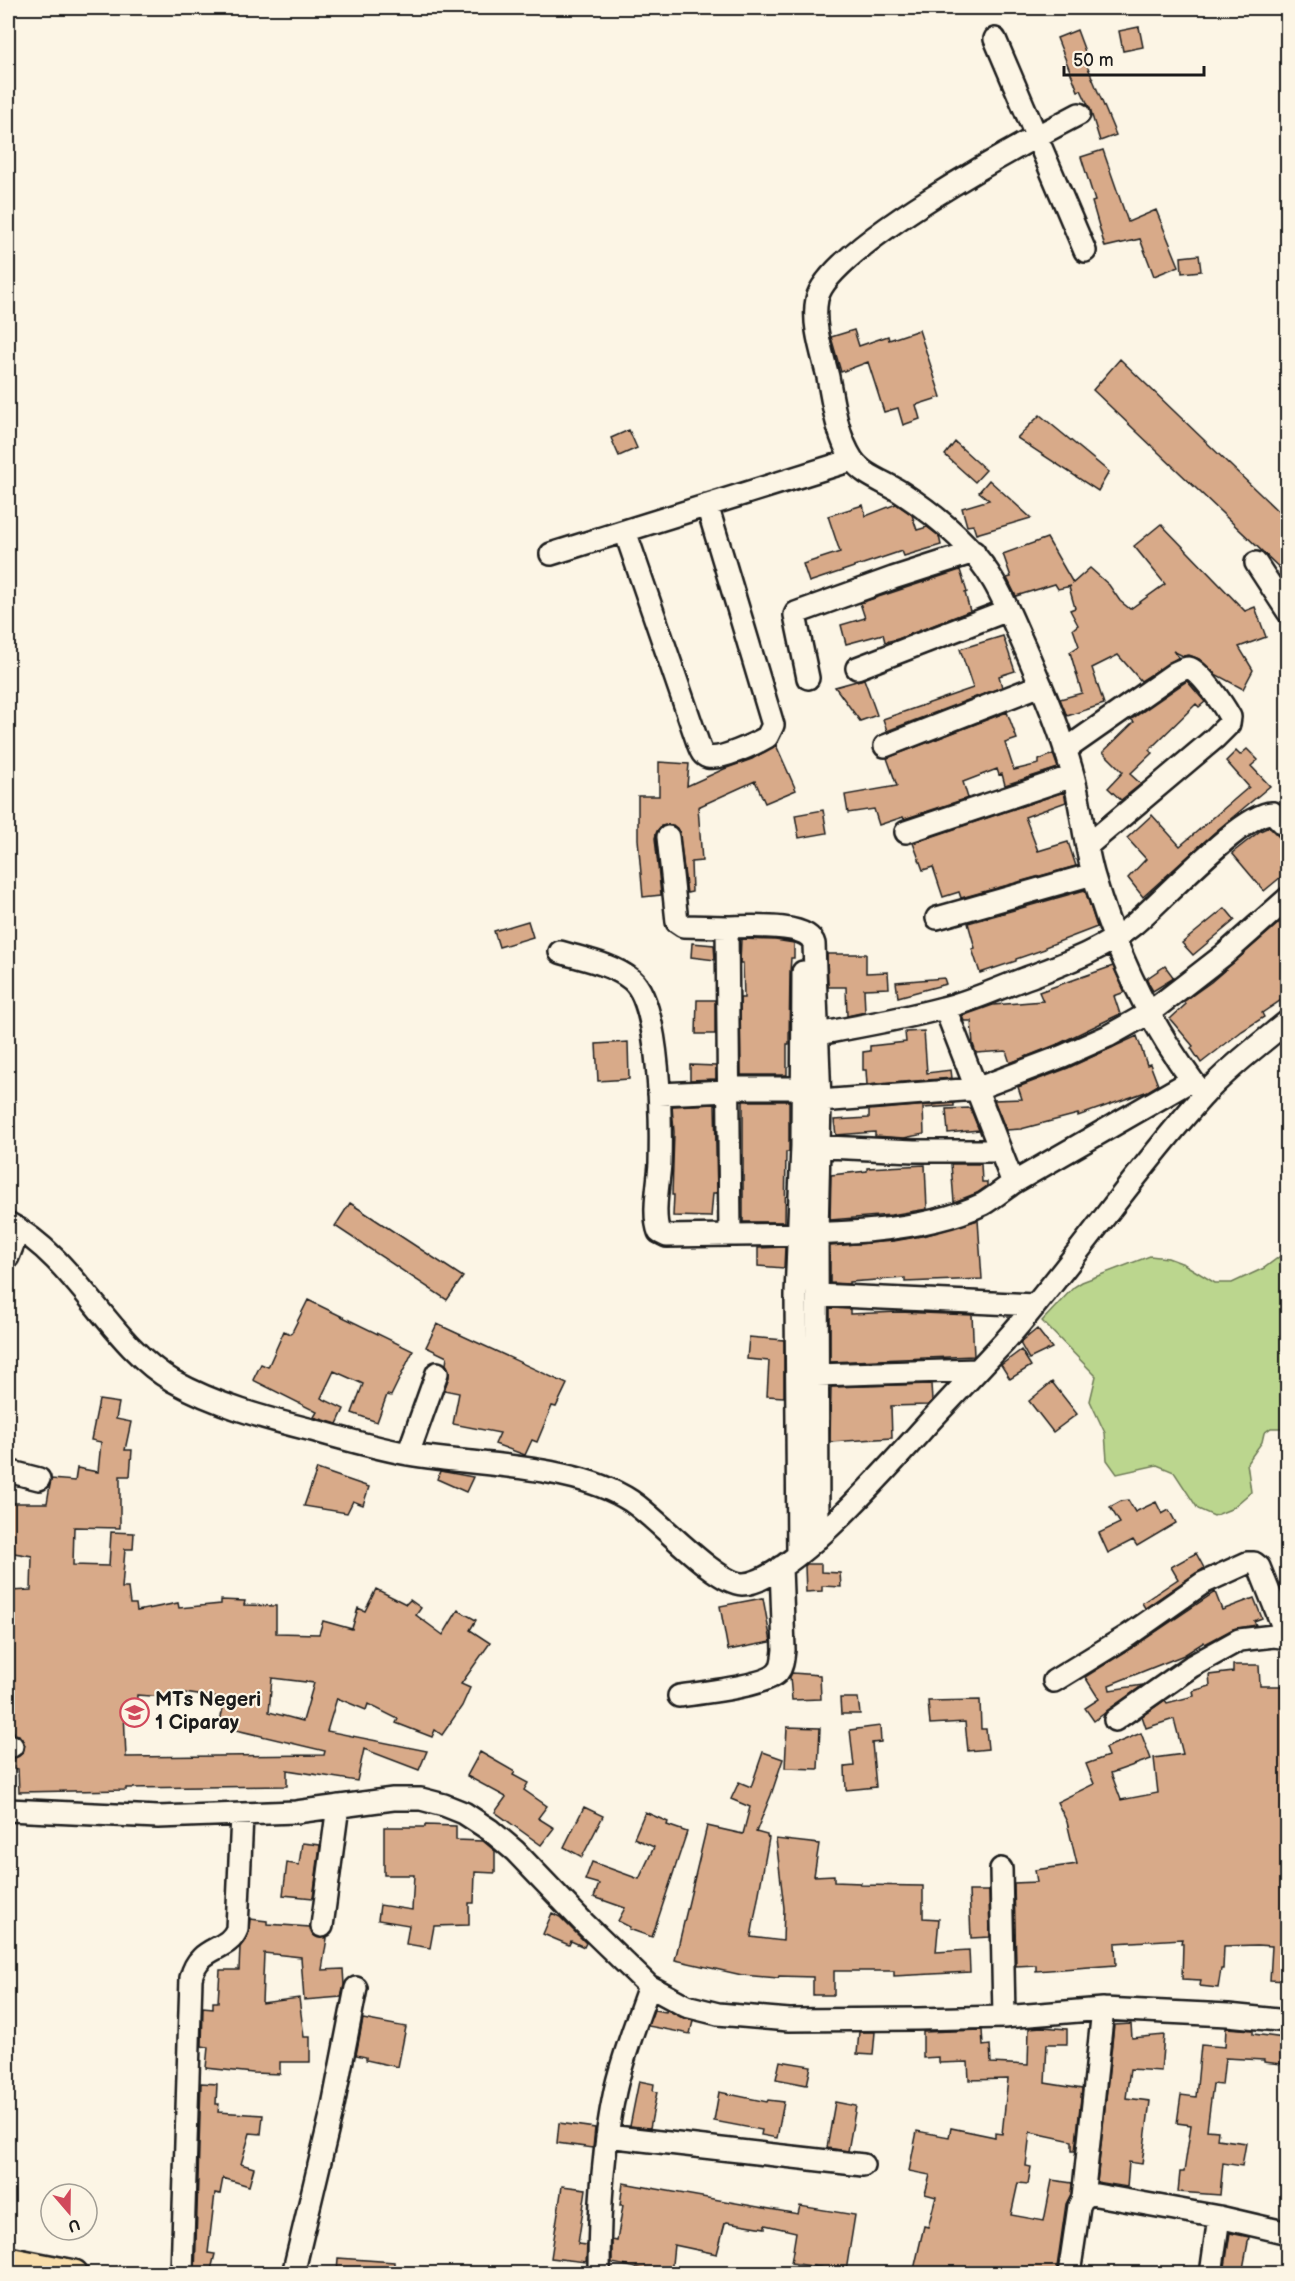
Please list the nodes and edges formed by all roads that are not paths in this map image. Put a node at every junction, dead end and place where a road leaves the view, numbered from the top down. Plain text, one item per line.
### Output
1 (995, 39) dead end
2 (1079, 114) dead end
3 (1037, 136) junction
4 (1085, 251) dead end
5 (852, 460) junction
6 (708, 505) junction
7 (625, 531) junction
8 (974, 552) junction
9 (551, 554) dead end
10 (1256, 563) dead end
11 (1008, 610) junction
12 (1287, 612) edge
13 (856, 668) dead end
14 (808, 678) dead end
15 (1041, 685) junction
16 (885, 746) dead end
17 (1065, 750) junction
18 (1073, 776) junction
19 (1287, 828) edge
20 (906, 832) dead end
21 (668, 837) dead end
22 (1087, 846) junction
23 (1093, 874) junction
24 (1287, 898) edge
25 (937, 918) dead end
26 (727, 927) junction
27 (804, 933) junction
28 (1114, 940) junction
29 (560, 952) dead end
30 (945, 1008) junction
31 (1149, 1013) junction
32 (1287, 1021) edge
33 (818, 1034) junction
34 (1198, 1087) junction
35 (802, 1088) junction
36 (729, 1089) junction
37 (976, 1089) junction
38 (659, 1094) junction
39 (820, 1101) junction
40 (811, 1146) junction
41 (1000, 1150) junction
42 (1013, 1183) junction
43 (13, 1226) edge
44 (807, 1234) junction
45 (730, 1235) junction
46 (8, 1257) edge
47 (817, 1295) junction
48 (1034, 1305) junction
49 (977, 1370) junction
50 (437, 1373) dead end
51 (817, 1375) junction
52 (408, 1454) junction
53 (8, 1471) edge
54 (39, 1479) dead end
55 (818, 1538) junction
56 (789, 1561) junction
57 (1287, 1638) edge
58 (1054, 1681) dead end
59 (679, 1696) dead end
60 (1114, 1720) dead end
61 (338, 1806) junction
62 (8, 1810) edge
63 (242, 1815) junction
64 (1001, 1869) dead end
65 (322, 1926) dead end
66 (649, 1986) junction
67 (356, 1988) dead end
68 (1103, 2009) junction
69 (1004, 2017) junction
70 (1287, 2021) edge
71 (607, 2136) junction
72 (863, 2165) dead end
73 (1083, 2198) junction
74 (1219, 2217) junction
75 (1287, 2233) edge
76 (8, 2261) edge
77 (74, 2274) edge
78 (182, 2274) edge
79 (294, 2274) edge
80 (599, 2274) edge
81 (1069, 2274) edge
82 (1211, 2274) edge

1 - 3 street
2 - 3 street
3 - 4 street
3 - 5 street
5 - 6 street
5 - 8 street
6 - 7 street
6 - 7 street
7 - 9 street
8 - 11 street
8 - 14 street
10 - 12 street
11 - 13 street
11 - 15 street
15 - 16 street
15 - 17 street
17 - 18 street
17 - 22 street
18 - 20 street
18 - 22 street
19 - 28 street
21 - 26 street
22 - 23 street
23 - 25 street
23 - 28 street
24 - 31 street
26 - 27 street
26 - 36 street
27 - 33 street
27 - 35 street
28 - 30 street
28 - 31 street
29 - 38 street
30 - 33 street
30 - 37 street
31 - 34 street
31 - 37 street
32 - 34 street
33 - 39 street
34 - 42 street
34 - 48 street
35 - 36 street
35 - 40 street
36 - 38 street
36 - 45 street
37 - 39 street
37 - 41 street
38 - 45 street
39 - 40 street
40 - 41 street
40 - 44 street
41 - 42 street
42 - 44 street
43 - 46 street
43 - 52 street
44 - 45 street
44 - 47 street
44 - 56 street
47 - 48 street
47 - 51 street
48 - 49 street
49 - 51 street
49 - 55 street
50 - 52 street
51 - 55 street
52 - 56 street
53 - 54 street
55 - 56 street
56 - 59 street
57 - 58 street
57 - 60 street
61 - 63 street
61 - 65 street
61 - 66 street
62 - 63 street
63 - 78 street
64 - 69 street
66 - 69 street
66 - 71 street
67 - 79 street
68 - 69 street
68 - 70 street
68 - 73 street
71 - 72 street
71 - 80 street
73 - 74 street
73 - 81 street
74 - 75 street
74 - 82 street
76 - 77 main road

